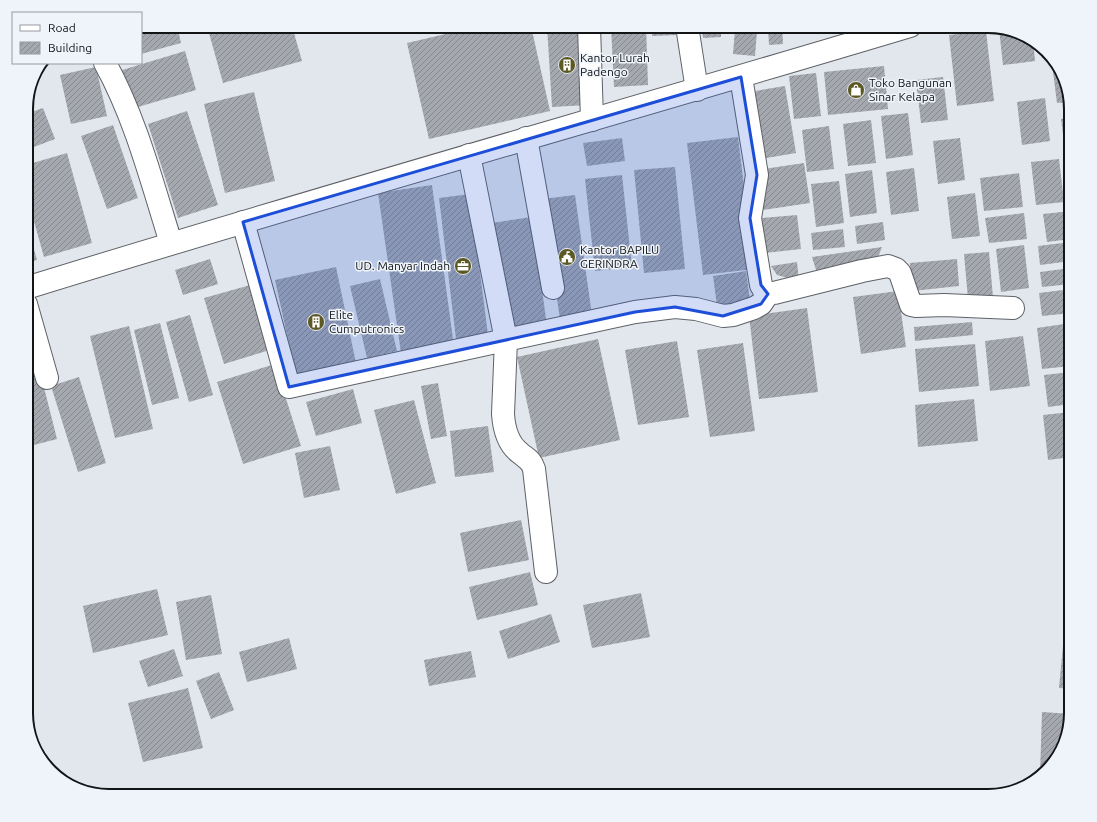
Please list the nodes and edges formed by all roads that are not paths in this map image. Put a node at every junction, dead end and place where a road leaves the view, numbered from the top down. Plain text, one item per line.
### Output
1 (589, 33) edge
2 (688, 33) edge
3 (887, 33) edge
4 (105, 64) edge
5 (741, 77) junction
6 (697, 90) junction
7 (592, 120) junction
8 (526, 138) junction
9 (468, 155) junction
10 (243, 222) junction
11 (171, 243) junction
12 (33, 286) edge
13 (553, 288) dead end
14 (768, 294) junction
15 (1013, 308) dead end
16 (33, 329) edge
17 (506, 340) junction
18 (47, 378) dead end
19 (546, 572) dead end

1 - 7 street
2 - 6 street
3 - 5 street
4 - 11 street
5 - 6 street
5 - 14 street
6 - 7 street
7 - 8 street
8 - 9 street
8 - 13 street
9 - 10 street
9 - 17 street
10 - 11 street
10 - 17 street
11 - 12 street
14 - 15 street
14 - 17 street
16 - 18 street
17 - 19 street

